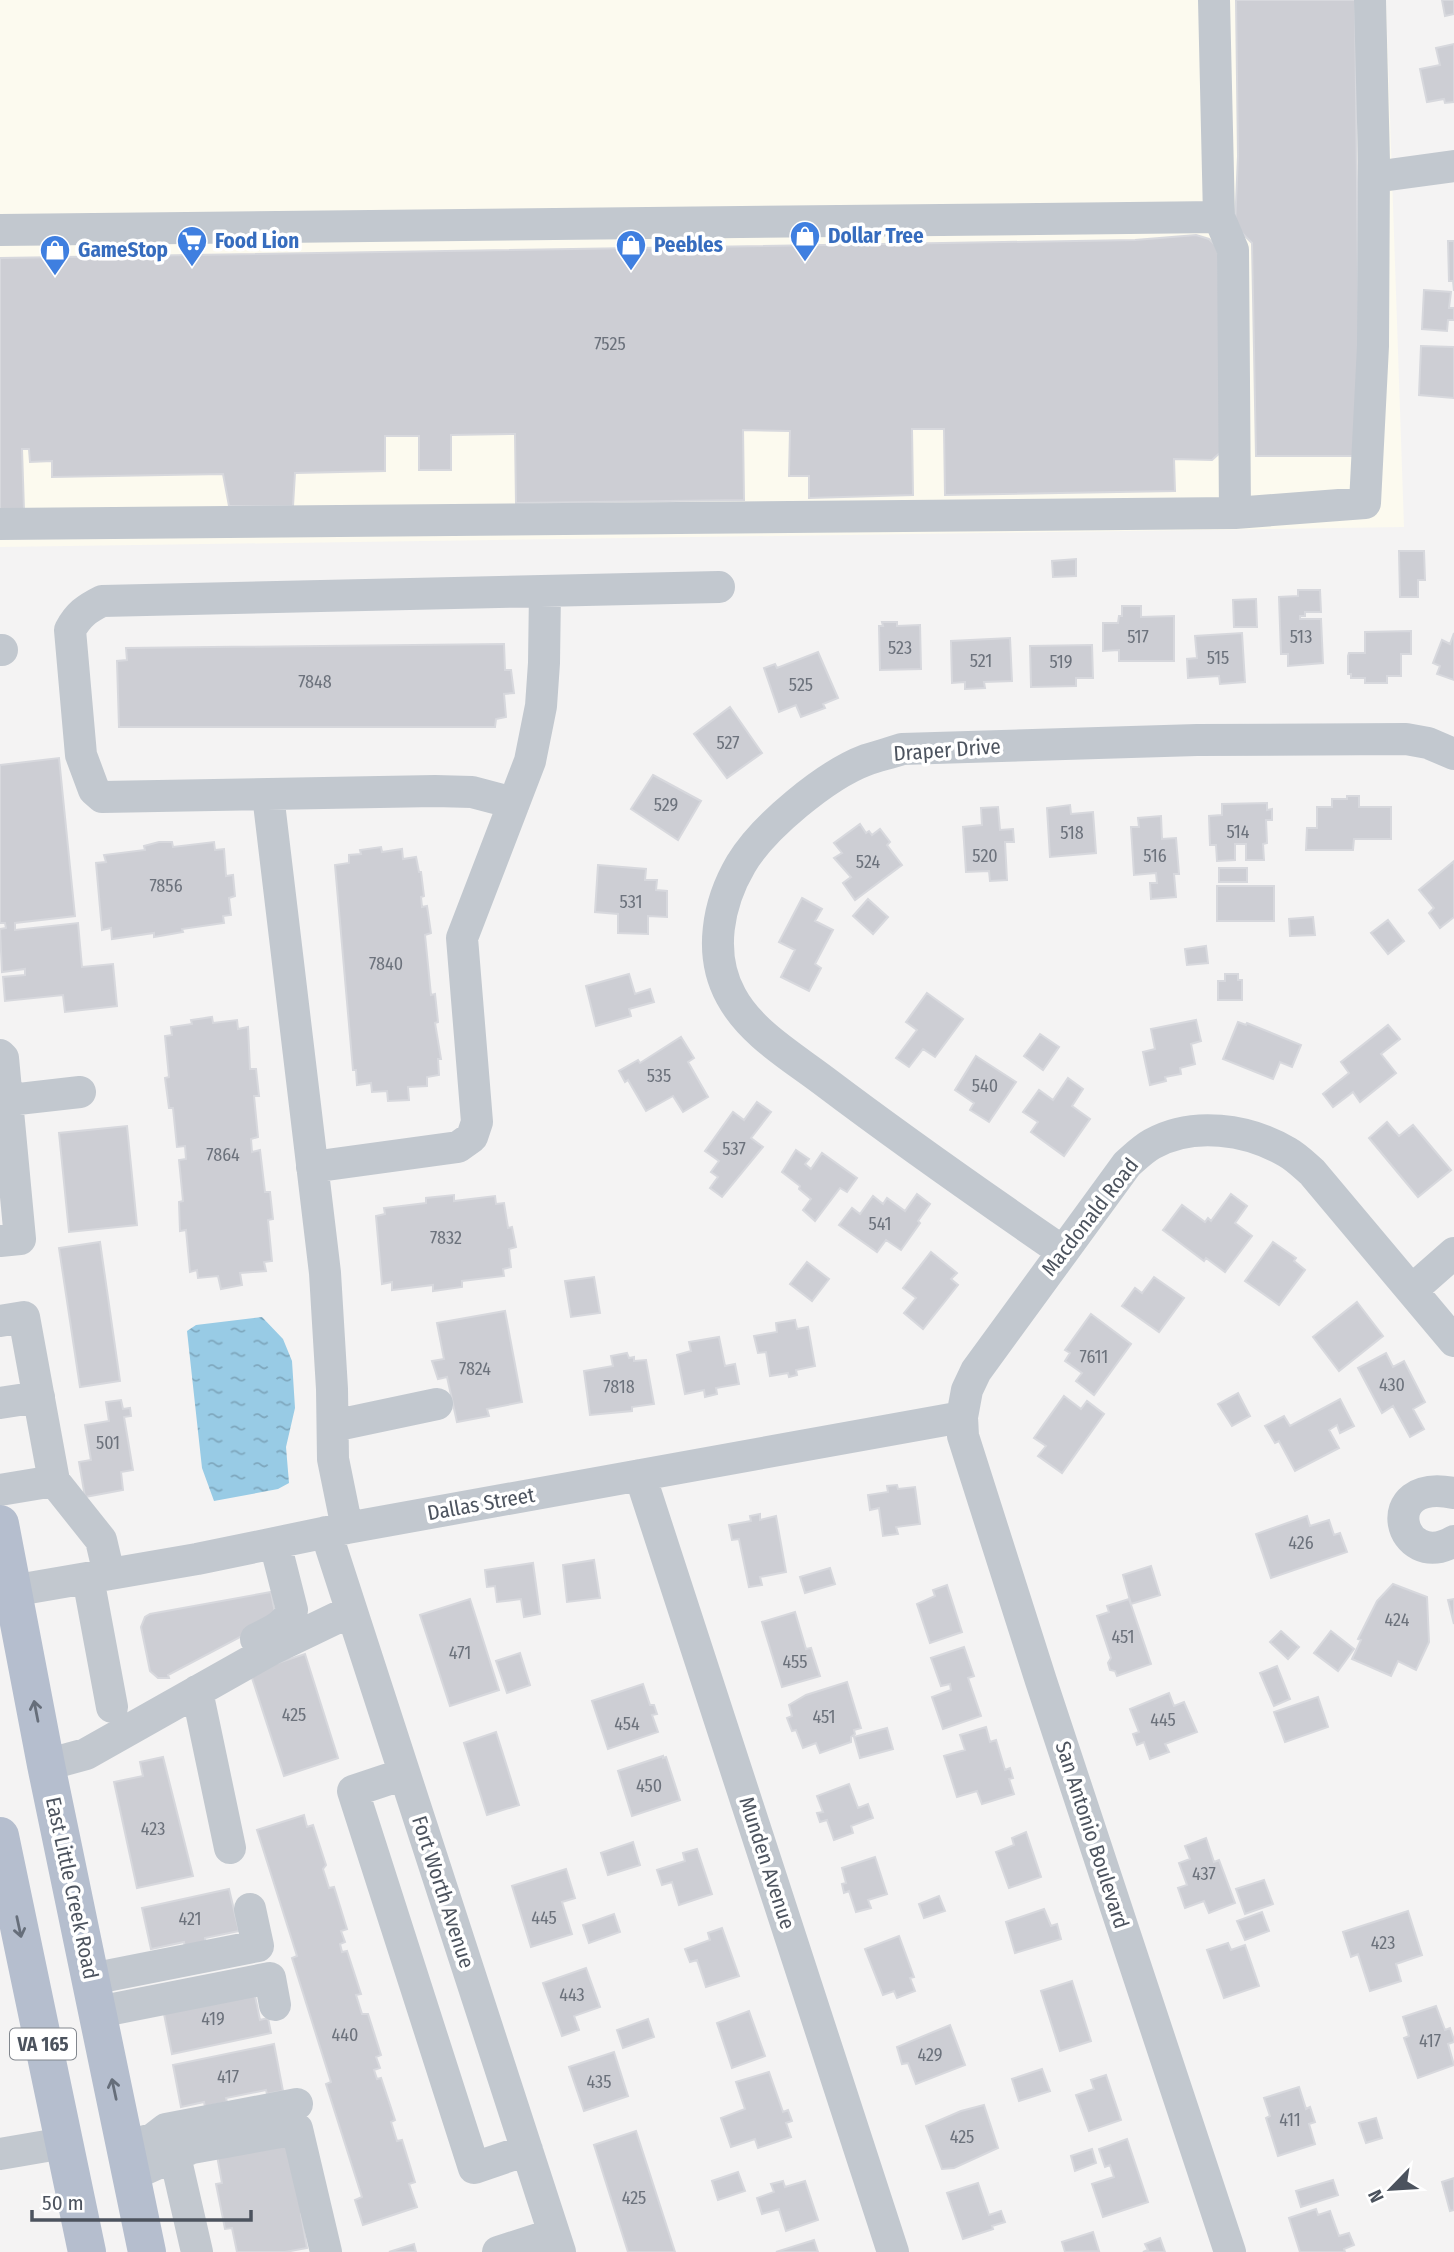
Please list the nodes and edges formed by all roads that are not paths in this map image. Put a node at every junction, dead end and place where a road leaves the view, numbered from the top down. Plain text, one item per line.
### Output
1 (1214, 0) edge
2 (1370, 0) edge
3 (1454, 166) edge
4 (1374, 177) junction
5 (1219, 217) junction
6 (0, 230) edge
7 (1235, 513) junction
8 (0, 524) edge
9 (719, 587) dead end
10 (545, 592) junction
11 (1454, 754) edge
12 (268, 795) junction
13 (514, 803) junction
14 (0, 1055) edge
15 (80, 1093) dead end
16 (4, 1101) edge
17 (312, 1167) junction
18 (0, 1241) edge
19 (1062, 1251) junction
20 (1454, 1253) edge
21 (1412, 1290) junction
22 (0, 1321) edge
23 (1454, 1341) edge
24 (39, 1396) junction
25 (0, 1403) edge
26 (438, 1404) dead end
27 (962, 1417) junction
28 (333, 1426) junction
29 (640, 1475) junction
30 (54, 1481) junction
31 (0, 1490) edge
32 (1454, 1493) edge
33 (0, 1524) edge
34 (336, 1530) junction
35 (1454, 1541) edge
36 (275, 1543) junction
37 (98, 1576) junction
38 (6, 1592) edge
39 (351, 1611) junction
40 (162, 1688) dead end
41 (197, 1691) junction
42 (112, 1707) dead end
43 (47, 1765) junction
44 (404, 1773) junction
45 (0, 1836) edge
46 (230, 1848) dead end
47 (250, 1909) dead end
48 (94, 1996) junction
49 (275, 2005) dead end
50 (297, 2104) dead end
51 (64, 2143) junction
52 (527, 2150) junction
53 (0, 2154) edge
54 (175, 2156) junction
55 (129, 2160) junction
56 (557, 2243) edge
57 (87, 2252) edge
58 (148, 2252) edge
59 (197, 2252) edge
60 (327, 2252) edge
61 (498, 2252) edge
62 (893, 2252) edge
63 (1230, 2252) edge

1 - 5 street
2 - 4 street
3 - 4 street
4 - 7 street
5 - 6 street
5 - 7 street
7 - 8 street
9 - 10 street
10 - 12 street
10 - 13 street
11 - 19 street, Draper Drive
12 - 13 street
12 - 17 street, Fort Worth Avenue
13 - 17 street
14 - 16 street
15 - 16 street
16 - 18 street
17 - 28 street, Fort Worth Avenue
19 - 21 street, Macdonald Road
19 - 27 street, Macdonald Road
20 - 21 street
21 - 23 street, Macdonald Road
22 - 24 street
24 - 25 street
24 - 30 street
26 - 28 street
27 - 29 street, Dallas Street
27 - 63 street, San Antonio Boulevard
28 - 34 street, Fort Worth Avenue
29 - 34 street, Dallas Street
29 - 62 street, Munden Avenue
30 - 31 street
30 - 37 street
32 - 35 street
33 - 38 main road, East Little Creek Road / VA 165
34 - 36 street, Dallas Street
34 - 39 street, Fort Worth Avenue
36 - 37 street, Dallas Street
36 - 40 street
37 - 38 street, Dallas Street
37 - 42 street
43 -> 38 main road, East Little Creek Road / VA 165
39 - 41 street
39 - 44 street, Fort Worth Avenue
41 - 43 street
41 - 46 street
43 - 48 main road, East Little Creek Road / VA 165
44 - 52 street, Fort Worth Avenue
44 - 52 street
45 -> 51 main road, VA 165
47 - 48 street
48 - 49 street
55 -> 48 main road, East Little Creek Road / VA 165
50 - 55 street
51 - 53 street
51 - 57 main road, VA 165
52 - 56 street, Fort Worth Avenue
54 - 55 street
54 - 59 street
54 - 60 street
55 - 58 main road, East Little Creek Road / VA 165
56 - 61 street

